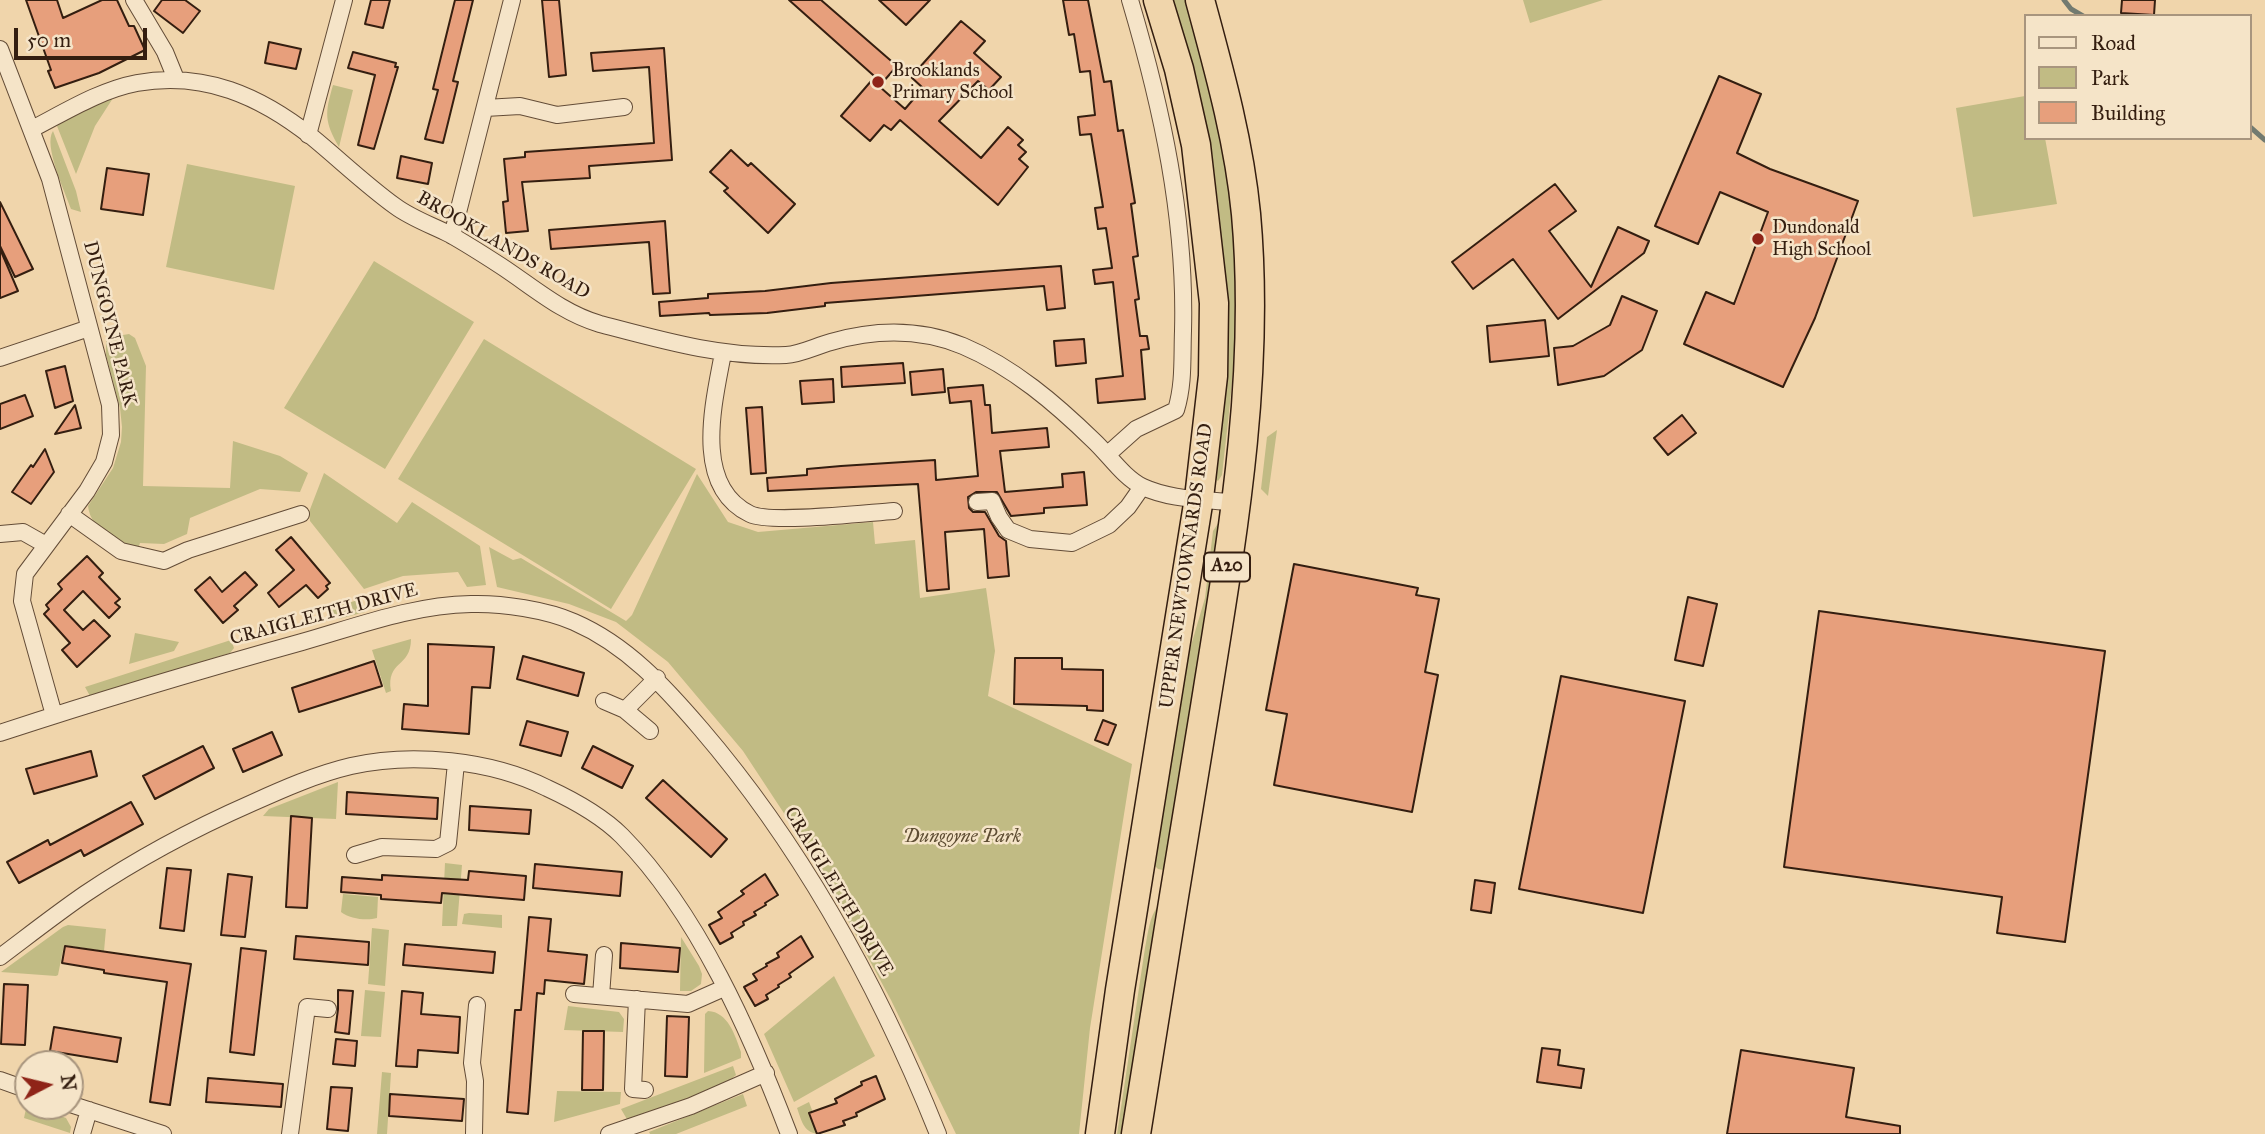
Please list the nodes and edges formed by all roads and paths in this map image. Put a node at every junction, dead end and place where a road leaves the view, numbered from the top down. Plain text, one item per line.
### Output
1 (134, 0) edge
2 (344, 0) edge
3 (512, 0) edge
4 (1130, 0) edge
5 (1158, 0) edge
6 (1200, 0) edge
7 (0, 52) edge
8 (176, 79) junction
9 (624, 107) dead end
10 (485, 108) junction
11 (32, 129) junction
12 (308, 135) junction
13 (452, 236) junction
14 (89, 328) junction
15 (723, 353) junction
16 (0, 358) edge
17 (1108, 454) junction
18 (1142, 487) junction
19 (1199, 498) junction
20 (977, 502) dead end
21 (1236, 503) junction
22 (894, 511) dead end
23 (69, 514) junction
24 (301, 514) dead end
25 (0, 534) edge
26 (46, 545) junction
27 (657, 678) junction
28 (604, 701) dead end
29 (625, 710) junction
30 (54, 715) junction
31 (650, 731) dead end
32 (0, 733) edge
33 (456, 763) junction
34 (355, 855) dead end
35 (604, 956) dead end
36 (0, 957) edge
37 (724, 988) junction
38 (574, 994) dead end
39 (601, 996) junction
40 (637, 999) junction
41 (477, 1005) dead end
42 (328, 1009) dead end
43 (766, 1073) junction
44 (645, 1090) dead end
45 (84, 1108) edge
46 (89, 1110) junction
47 (82, 1134) edge
48 (163, 1134) edge
49 (290, 1134) edge
50 (474, 1134) edge
51 (609, 1134) edge
52 (789, 1134) edge
53 (938, 1134) edge
54 (1100, 1134) edge
55 (1136, 1134) edge

1 - 8 street
2 - 12 street
3 - 10 street
4 - 17 street
5 - 19 highway, UPPER NEWTOWNARDS ROAD / A20
6 - 21 highway, UPPER NEWTOWNARDS ROAD / A20
7 - 11 street, DUNGOYNE PARK
8 - 11 street, BROOKLANDS ROAD
8 - 12 street, BROOKLANDS ROAD
9 - 10 street
10 - 13 street
11 - 14 street, DUNGOYNE PARK
12 - 13 street, BROOKLANDS ROAD
13 - 15 street, BROOKLANDS ROAD
14 - 16 street
14 - 23 street, DUNGOYNE PARK
15 - 17 street, BROOKLANDS ROAD
15 - 22 street
17 - 18 street, BROOKLANDS ROAD
18 - 19 street, BROOKLANDS ROAD
18 - 20 street
19 - 21 street, BROOKLANDS ROAD
19 - 54 highway, UPPER NEWTOWNARDS ROAD / A20
21 - 55 highway, UPPER NEWTOWNARDS ROAD / A20
23 - 24 street
23 - 26 street, DUNGOYNE PARK
25 - 26 street
26 - 30 street, DUNGOYNE PARK
27 - 29 street
27 - 30 street, CRAIGLEITH DRIVE
27 - 53 street, CRAIGLEITH DRIVE
28 - 29 street
29 - 31 street
30 - 32 street, CRAIGLEITH DRIVE
33 - 34 street
33 - 36 street
33 - 37 street
35 - 39 street
37 - 40 street
37 - 43 street
38 - 39 street
39 - 40 street
40 - 44 street
41 - 50 street
42 - 49 street
43 - 51 street
43 - 52 street
45 - 46 street
46 - 47 street
46 - 48 street

